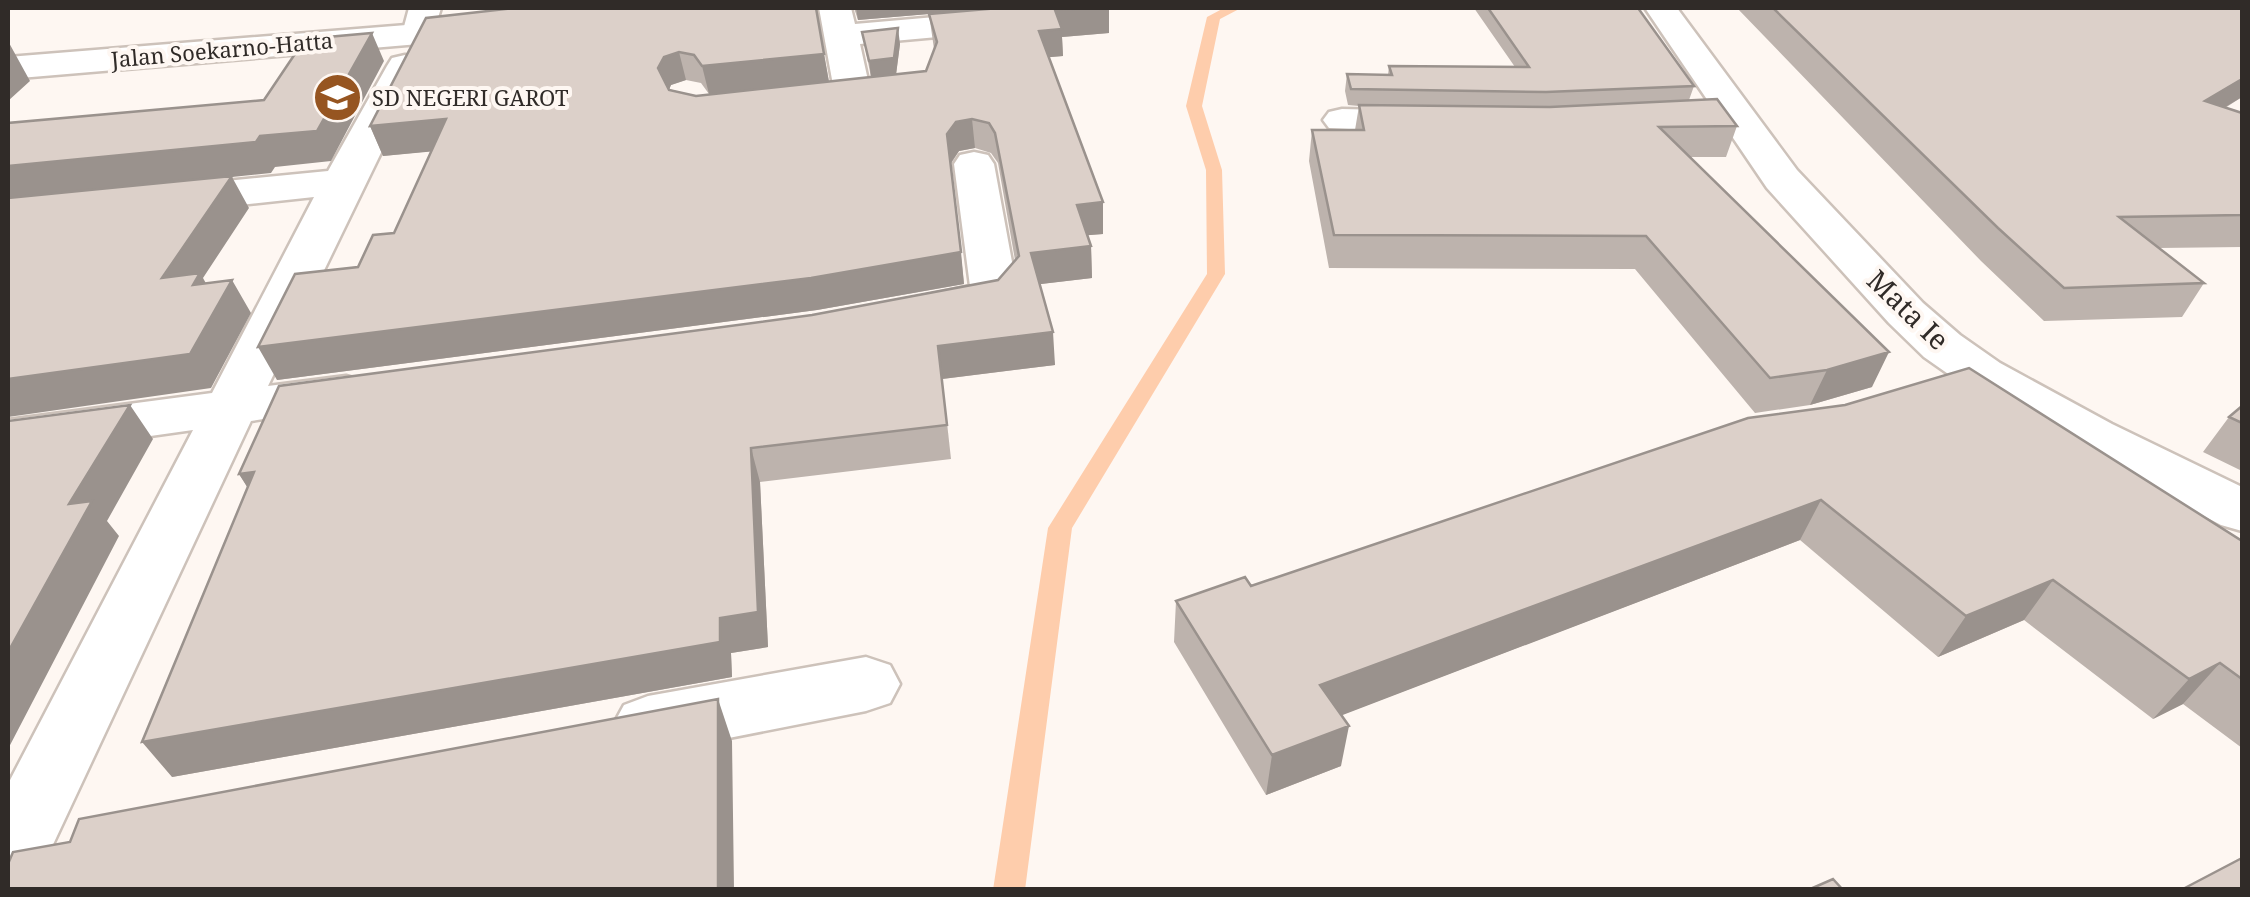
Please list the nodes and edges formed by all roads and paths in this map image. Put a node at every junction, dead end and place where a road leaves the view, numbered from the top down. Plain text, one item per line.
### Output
1 (616, 8) edge
2 (1660, 8) edge
3 (408, 16) edge
4 (1041, 18) edge
5 (839, 21) edge
6 (8, 40) edge
7 (8, 68) edge
8 (761, 104) edge
9 (1342, 120) dead end
10 (1469, 122) edge
11 (974, 164) dead end
12 (343, 182) junction
13 (126, 203) edge
14 (891, 316) edge
15 (1982, 374) junction
16 (388, 387) edge
17 (1926, 390) edge
18 (231, 408) junction
19 (8, 438) edge
20 (2242, 511) edge
21 (866, 684) dead end
22 (595, 734) edge
23 (93, 828) edge
24 (10, 849) edge

1 - 3 main road, Jalan Soekarno-Hatta
2 - 15 main road, Mata Ie
3 - 6 main road, Jalan Soekarno-Hatta
3 - 7 main road, Jalan Soekarno-Hatta
3 - 12 main road
4 - 5 main road
5 - 8 main road
9 - 10 main road
11 - 14 main road
12 - 13 main road
12 - 18 main road
15 - 17 main road
15 - 20 main road, Mata Ie
16 - 18 main road
18 - 19 main road
18 - 24 main road
21 - 22 main road
23 - 24 main road

